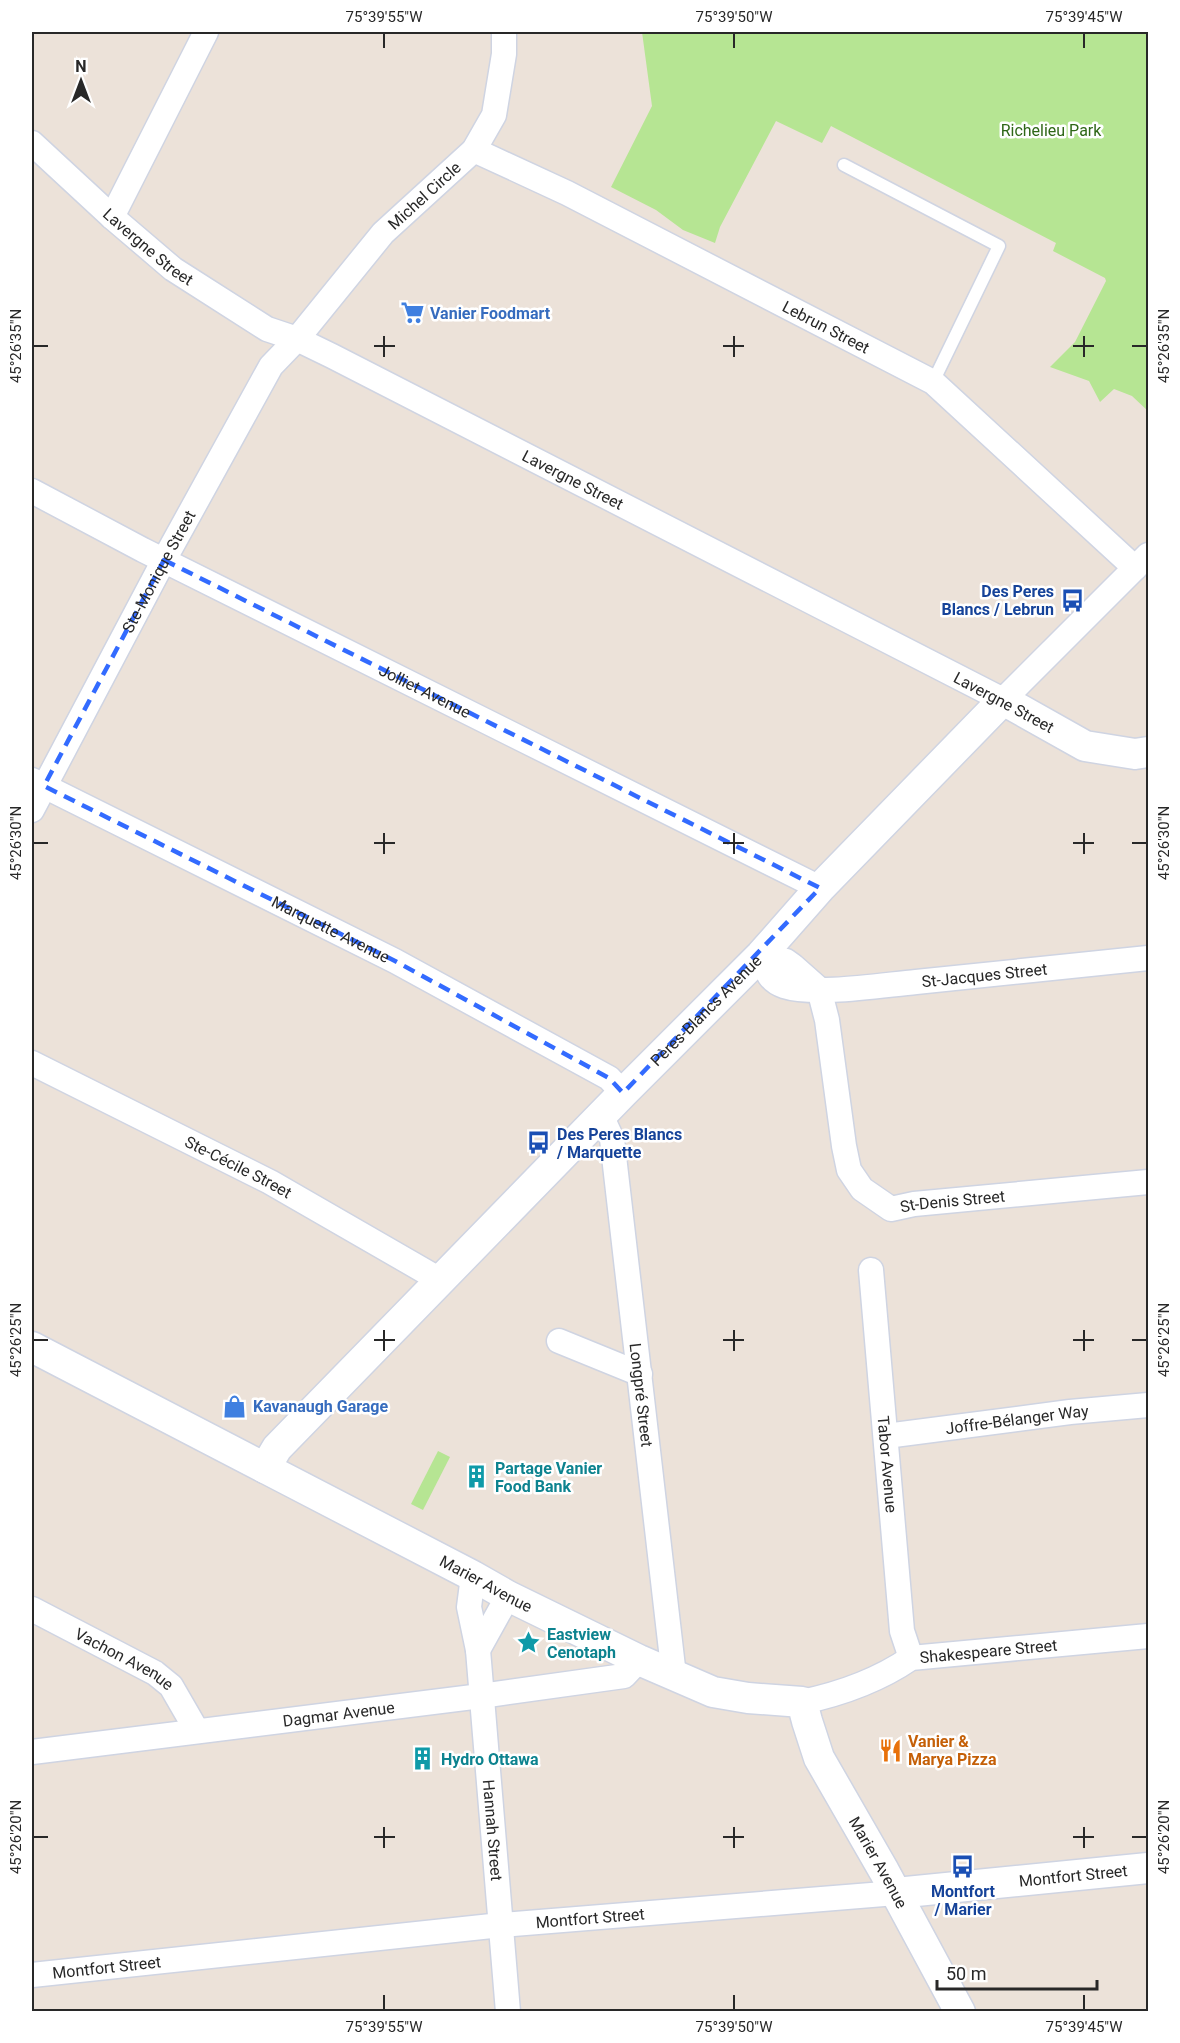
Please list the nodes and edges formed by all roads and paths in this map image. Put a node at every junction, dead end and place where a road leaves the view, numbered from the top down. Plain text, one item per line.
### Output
1 (206, 32) edge
2 (504, 32) edge
3 (32, 142) edge
4 (474, 150) junction
5 (844, 165) dead end
6 (112, 217) junction
7 (297, 339) junction
8 (933, 382) junction
9 (32, 491) edge
10 (164, 560) junction
11 (1142, 561) edge
12 (1003, 700) junction
13 (1149, 752) edge
14 (38, 783) edge
15 (32, 810) edge
16 (820, 888) junction
17 (761, 955) junction
18 (1149, 958) edge
19 (819, 989) junction
20 (32, 1063) edge
21 (623, 1093) junction
22 (602, 1115) junction
23 (1149, 1182) edge
24 (871, 1270) dead end
25 (440, 1280) junction
26 (559, 1341) dead end
27 (32, 1347) edge
28 (640, 1374) junction
29 (1149, 1405) edge
30 (886, 1436) junction
31 (265, 1468) junction
32 (473, 1576) junction
33 (508, 1596) junction
34 (32, 1609) edge
35 (1149, 1636) edge
36 (478, 1650) junction
37 (911, 1658) junction
38 (639, 1660) junction
39 (674, 1676) junction
40 (481, 1696) junction
41 (802, 1702) junction
42 (197, 1731) junction
43 (32, 1752) edge
44 (1149, 1868) edge
45 (896, 1893) junction
46 (501, 1925) junction
47 (32, 1975) edge
48 (508, 2012) edge
49 (960, 2012) edge

1 - 6 street
2 - 4 street, Michel Circle
3 - 6 street, Lavergne Street
4 - 7 street, Michel Circle
4 - 8 street, Lebrun Street
5 - 8 lane
6 - 7 street, Lavergne Street
7 - 10 street, Ste-Monique Street
7 - 12 street, Lavergne Street
8 - 11 street, Lebrun Street
9 - 10 street, Jolliet Avenue
10 - 14 street, Ste-Monique Street
10 - 16 street, Jolliet Avenue
11 - 12 street, Pères-Blancs Avenue
12 - 13 street, Lavergne Street
12 - 16 street, Pères-Blancs Avenue
14 - 15 street, Ste-Monique Street
14 - 21 street, Marquette Avenue
16 - 17 street, Pères-Blancs Avenue
17 - 19 street, St-Jacques Street
17 - 21 street, Pères-Blancs Avenue
18 - 19 street, St-Jacques Street
19 - 23 street, St-Denis Street
20 - 25 street, Ste-Cécile Street
21 - 22 street, Pères-Blancs Avenue
22 - 25 street, Pères-Blancs Avenue
22 - 28 street, Longpré Street
24 - 30 street, Tabor Avenue
25 - 31 street, Pères-Blancs Avenue
26 - 28 street
27 - 31 street, Marier Avenue
28 - 39 street, Longpré Street
29 - 30 street, Joffre-Bélanger Way
30 - 37 street, Tabor Avenue
31 - 32 street, Marier Avenue
32 - 33 street, Marier Avenue
32 - 36 street, Hannah Street
33 - 36 street
33 - 38 street, Marier Avenue
34 - 42 street, Vachon Avenue
35 - 37 street, Shakespeare Street
36 - 40 street, Hannah Street
37 - 41 street, Shakespeare Street
38 - 39 street, Marier Avenue
38 - 40 street, Dagmar Avenue
39 - 41 street, Marier Avenue
40 - 42 street, Dagmar Avenue
40 - 46 street, Hannah Street
41 - 45 street, Marier Avenue
42 - 43 street, Dagmar Avenue
44 - 45 street, Montfort Street
45 - 46 street, Montfort Street
45 - 49 street, Marier Avenue
46 - 47 street, Montfort Street
46 - 48 street, Hannah Street

